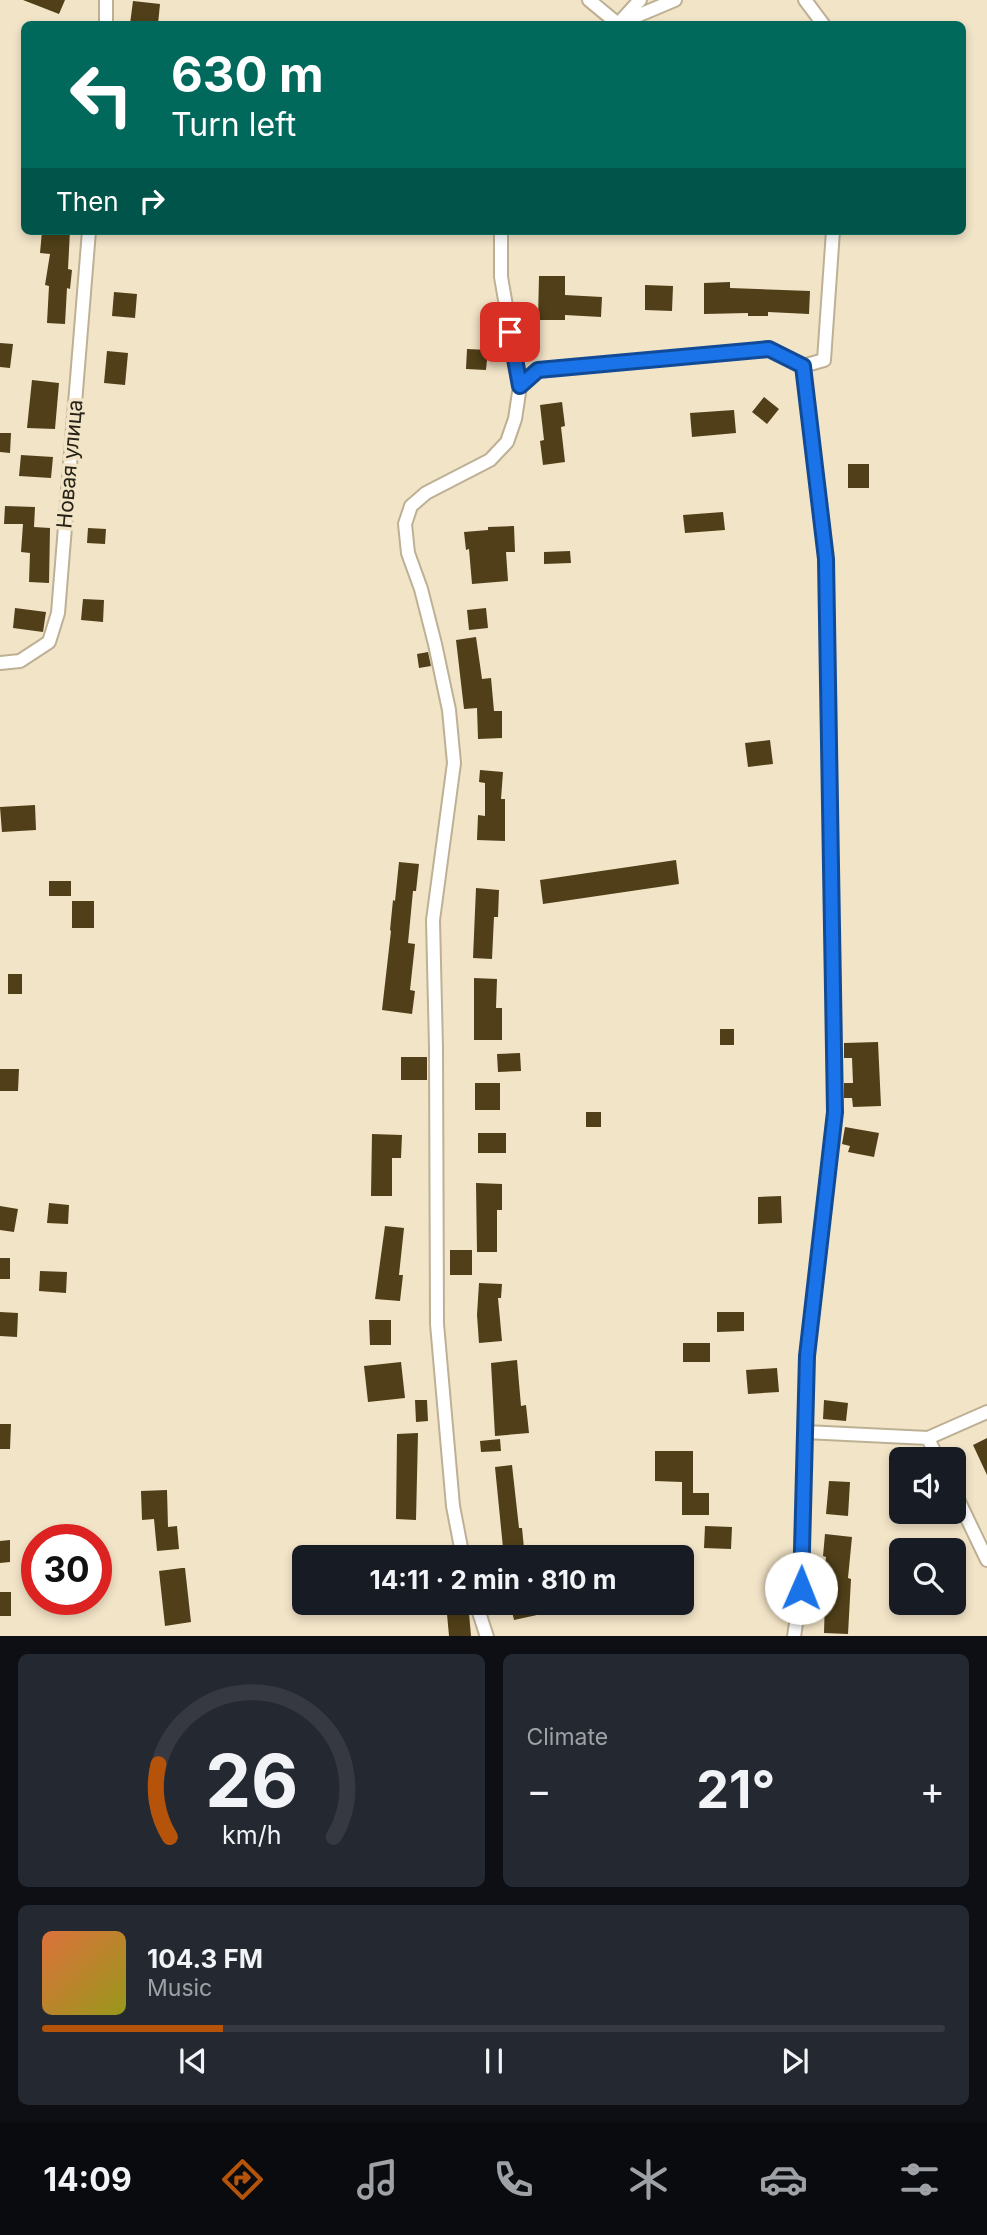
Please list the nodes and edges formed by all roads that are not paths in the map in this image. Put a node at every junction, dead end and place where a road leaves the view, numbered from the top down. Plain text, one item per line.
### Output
1 (106, 0) edge
2 (589, 0) edge
3 (640, 0) edge
4 (675, 0) edge
5 (805, 0) edge
6 (106, 21) edge
7 (614, 21) edge
8 (621, 21) edge
9 (625, 21) edge
10 (821, 21) edge
11 (89, 235) edge
12 (501, 235) edge
13 (833, 235) edge
14 (803, 366) junction
15 (520, 386) junction
16 (0, 663) edge
17 (987, 1412) edge
18 (805, 1432) junction
19 (928, 1438) junction
20 (932, 1447) edge
21 (966, 1516) edge
22 (460, 1545) edge
23 (987, 1560) edge
24 (480, 1615) edge
25 (487, 1636) edge
26 (794, 1636) edge

1 - 6 street
2 - 7 street
3 - 8 street
4 - 9 street
5 - 10 street
11 - 16 street, Новая улица
12 - 15 street
13 - 14 street
14 - 15 street
14 - 18 street
15 - 22 street
17 - 19 street
18 - 19 street
18 - 26 street
19 - 20 street
21 - 23 street
24 - 25 street

